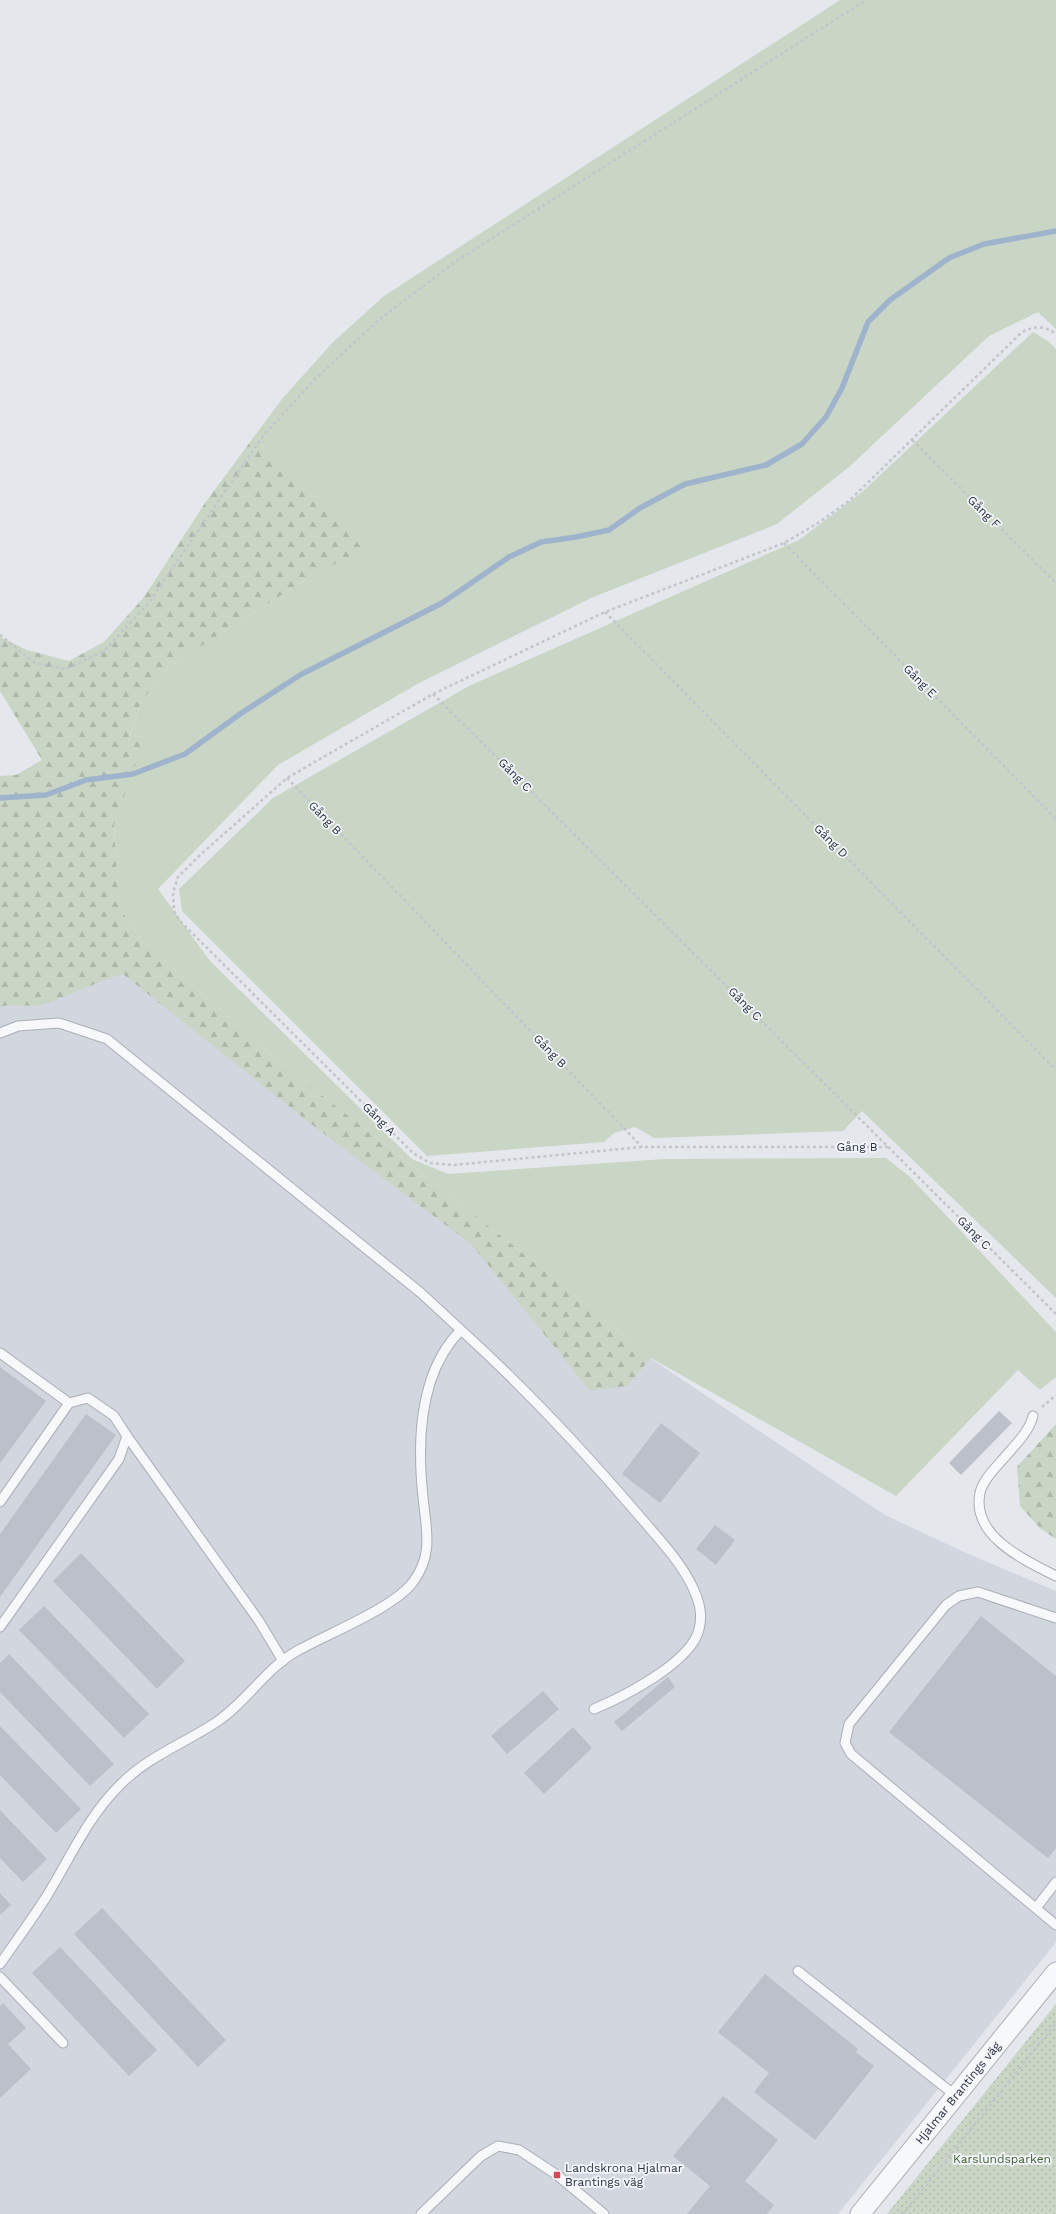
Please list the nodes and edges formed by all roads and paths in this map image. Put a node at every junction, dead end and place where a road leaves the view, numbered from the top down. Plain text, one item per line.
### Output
1 (866, 0) edge
2 (1056, 334) edge
3 (912, 440) junction
4 (784, 543) junction
5 (1056, 584) edge
6 (605, 612) junction
7 (0, 635) edge
8 (433, 694) junction
9 (287, 778) junction
10 (1056, 819) edge
11 (0, 1033) edge
12 (1056, 1070) edge
13 (642, 1147) junction
14 (888, 1147) junction
15 (1056, 1314) edge
16 (461, 1330) junction
17 (0, 1353) edge
18 (1056, 1395) edge
19 (69, 1403) junction
20 (1033, 1416) joint
21 (127, 1436) junction
22 (0, 1502) edge
23 (1056, 1576) edge
24 (1056, 1618) edge
25 (0, 1627) edge
26 (283, 1662) junction
27 (594, 1709) dead end
28 (1056, 1882) edge
29 (1036, 1908) junction
30 (1056, 1925) edge
31 (0, 1964) edge
32 (798, 1971) dead end
33 (1056, 1972) edge
34 (0, 1976) edge
35 (1056, 2023) edge
36 (63, 2043) dead end
37 (956, 2096) junction
38 (421, 2214) edge
39 (604, 2214) edge
40 (860, 2214) edge
41 (902, 2214) edge

1 - 7 path
2 - 3 path
3 - 4 path
3 - 5 path, Gång F
4 - 6 path
4 - 10 path, Gång E
6 - 8 path
6 - 12 path, Gång D
8 - 9 path
8 - 14 path, Gång C
9 - 13 path, Gång B
9 - 13 path, Gång A
11 - 16 lane
13 - 14 path, Gång B
14 - 15 path, Gång C
16 - 26 lane
16 - 27 lane
17 - 19 lane
18 - 20 path
19 - 21 lane
19 - 22 lane
20 - 23 lane
21 - 25 lane
21 - 26 lane
24 - 29 lane
26 - 31 lane
28 - 29 lane
29 - 30 lane
32 - 37 lane
33 - 37 street, Hjalmar Brantings väg
34 - 36 lane
35 - 41 path
37 - 40 street, Hjalmar Brantings väg
38 - 39 lane

